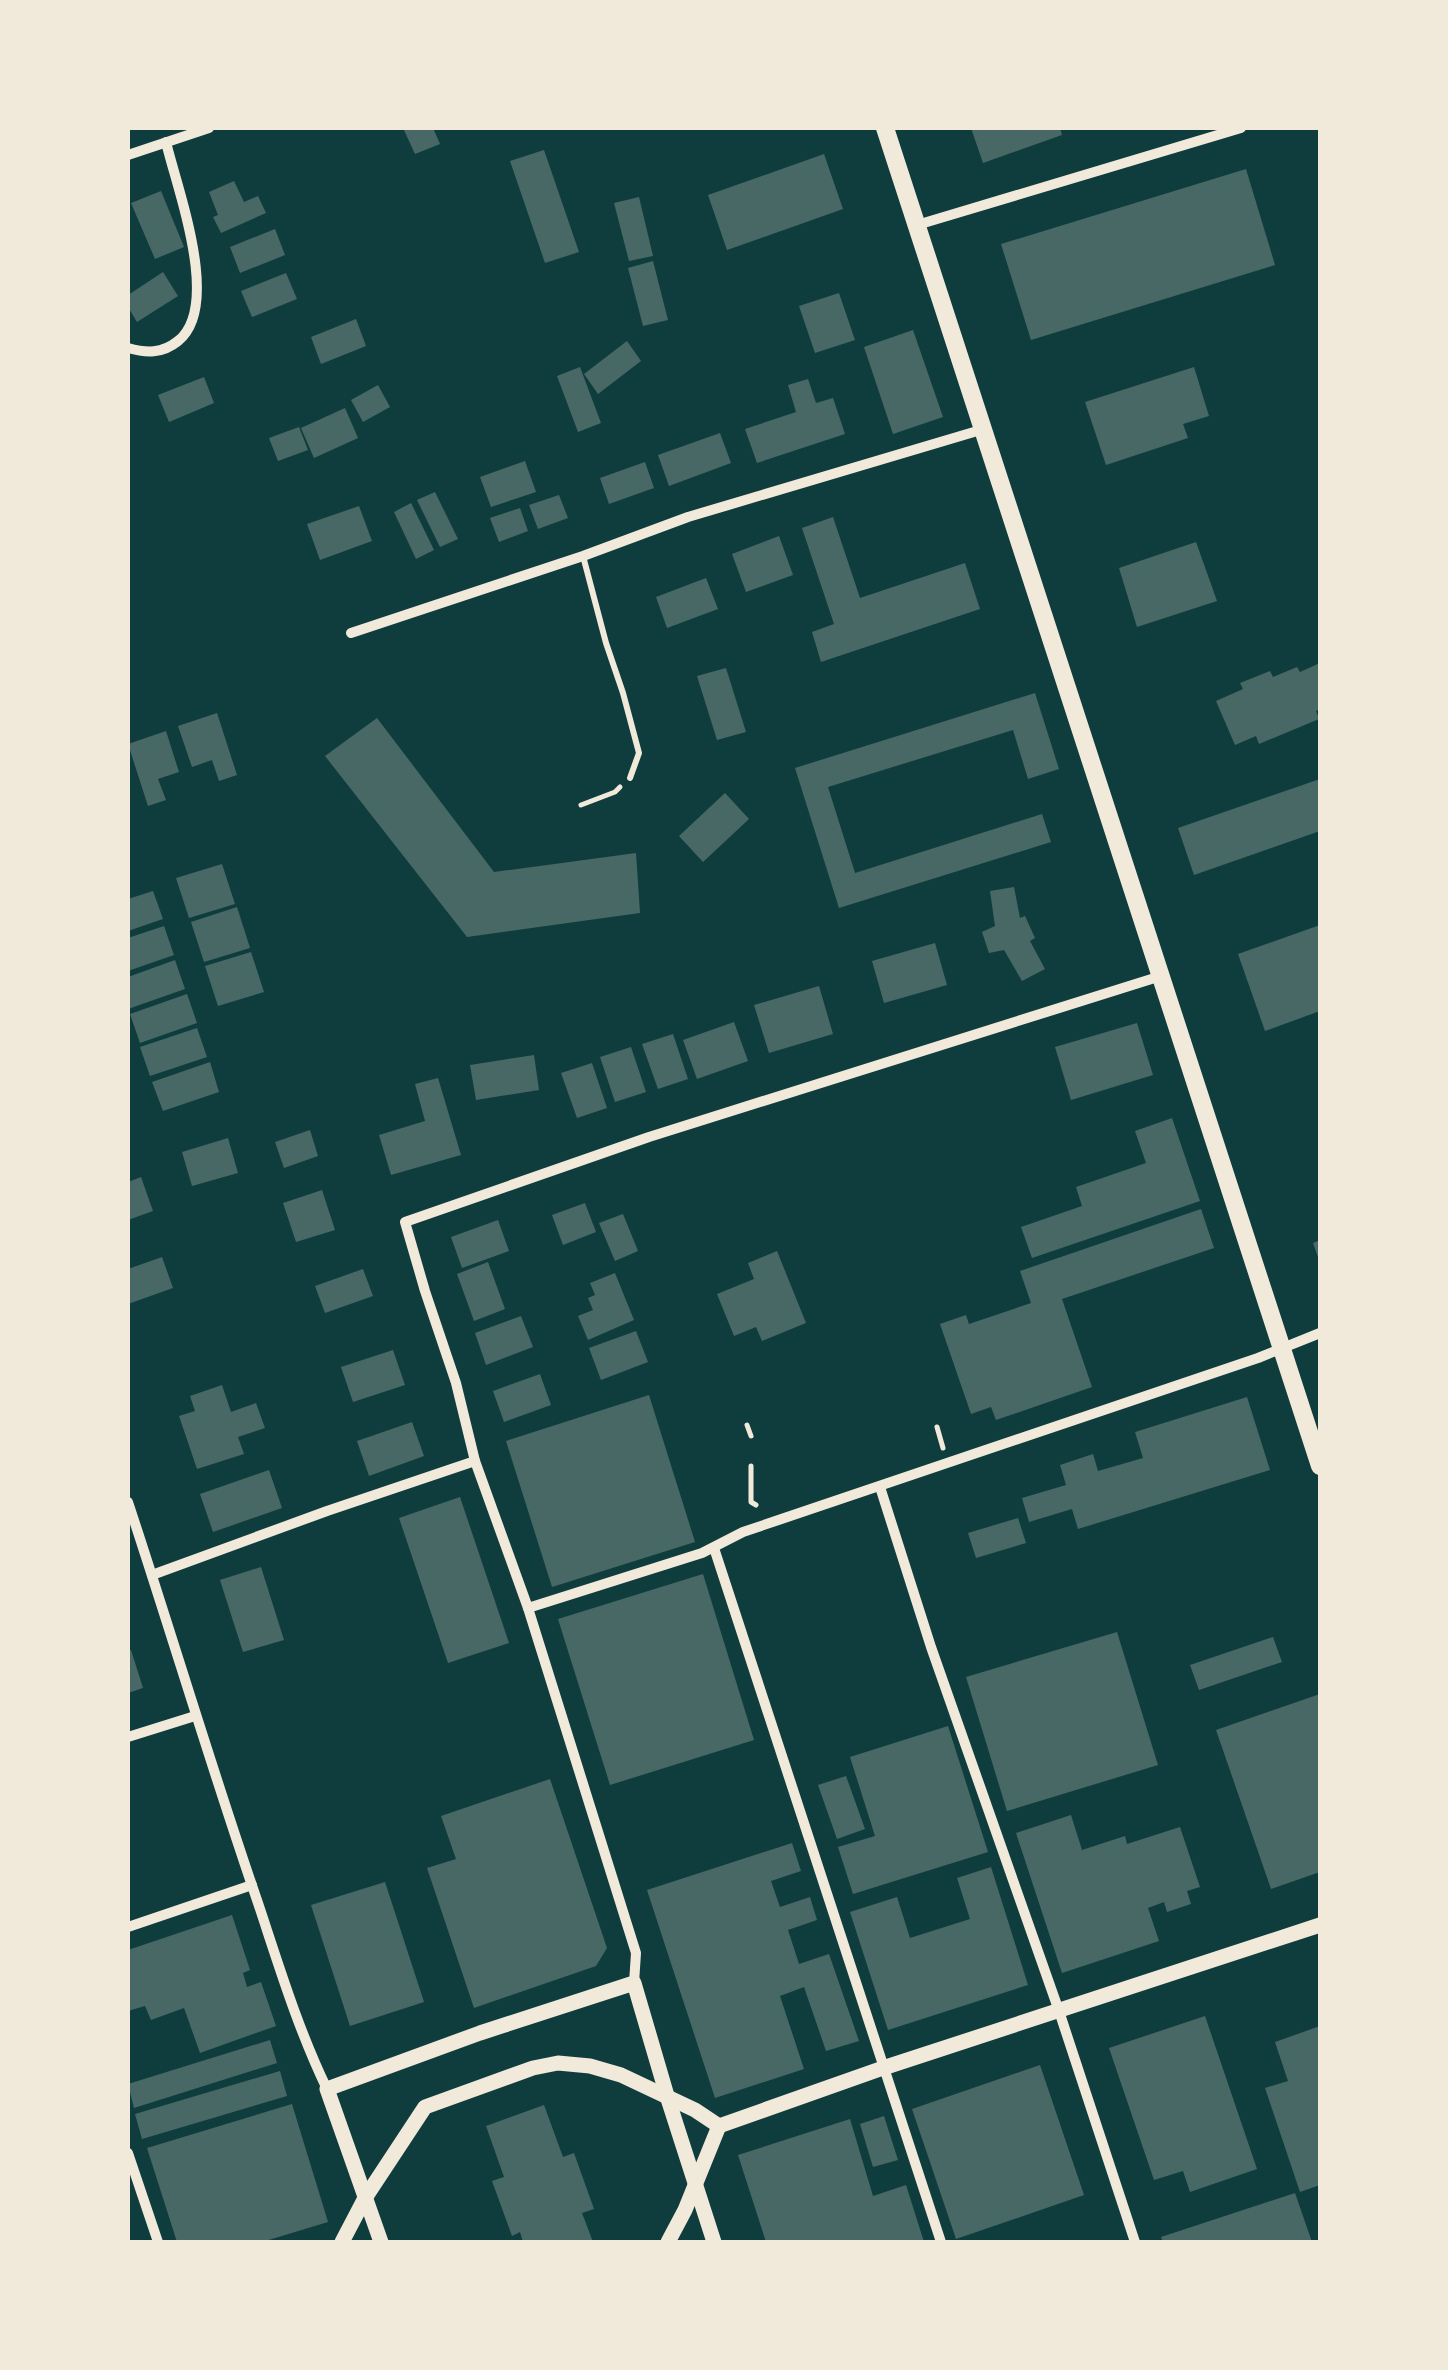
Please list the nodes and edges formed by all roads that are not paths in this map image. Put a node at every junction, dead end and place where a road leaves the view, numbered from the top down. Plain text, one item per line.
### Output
1 (209, 128) edge
2 (886, 128) edge
3 (1241, 128) edge
4 (166, 142) junction
5 (128, 155) edge
6 (917, 224) junction
7 (128, 348) edge
8 (984, 429) junction
9 (583, 556) junction
10 (351, 633) dead end
11 (630, 778) road end
12 (1161, 976) junction
13 (1320, 1333) edge
14 (1282, 1347) junction
15 (475, 1461) junction
16 (1320, 1466) edge
17 (880, 1487) junction
18 (128, 1502) edge
19 (714, 1548) junction
20 (152, 1575) junction
21 (528, 1608) junction
22 (195, 1716) junction
23 (128, 1737) edge
24 (252, 1885) junction
25 (1320, 1925) edge
26 (128, 1927) edge
27 (634, 1983) junction
28 (1059, 2011) junction
29 (883, 2068) junction
30 (328, 2089) junction
31 (668, 2098) junction
32 (719, 2126) junction
33 (128, 2152) edge
34 (695, 2184) junction
35 (366, 2198) junction
36 (158, 2242) edge
37 (342, 2242) edge
38 (381, 2242) edge
39 (668, 2242) edge
40 (714, 2242) edge
41 (940, 2242) edge
42 (1135, 2242) edge

1 - 4 street
2 - 6 main road
3 - 6 street
4 - 5 street
4 - 7 street
6 - 8 main road
8 - 9 street
8 - 12 main road
9 - 10 street
9 - 11 lane
12 - 14 main road
12 - 15 street
13 - 14 street
14 - 16 main road
14 - 17 street
15 - 20 street
15 - 21 street
17 - 19 street
17 - 28 street
18 - 20 street
19 - 21 street
19 - 29 street
20 - 22 street
21 - 27 street
22 - 23 street
22 - 24 street
24 - 26 street
24 - 30 street
25 - 28 street
27 - 30 street
27 - 31 street
28 - 29 street
28 - 42 street
29 - 32 street
29 - 41 street
30 - 35 street
31 - 32 street
31 - 34 street
31 - 35 street
32 - 34 street
33 - 36 street
34 - 39 street
34 - 40 street
35 - 37 street
35 - 38 street

